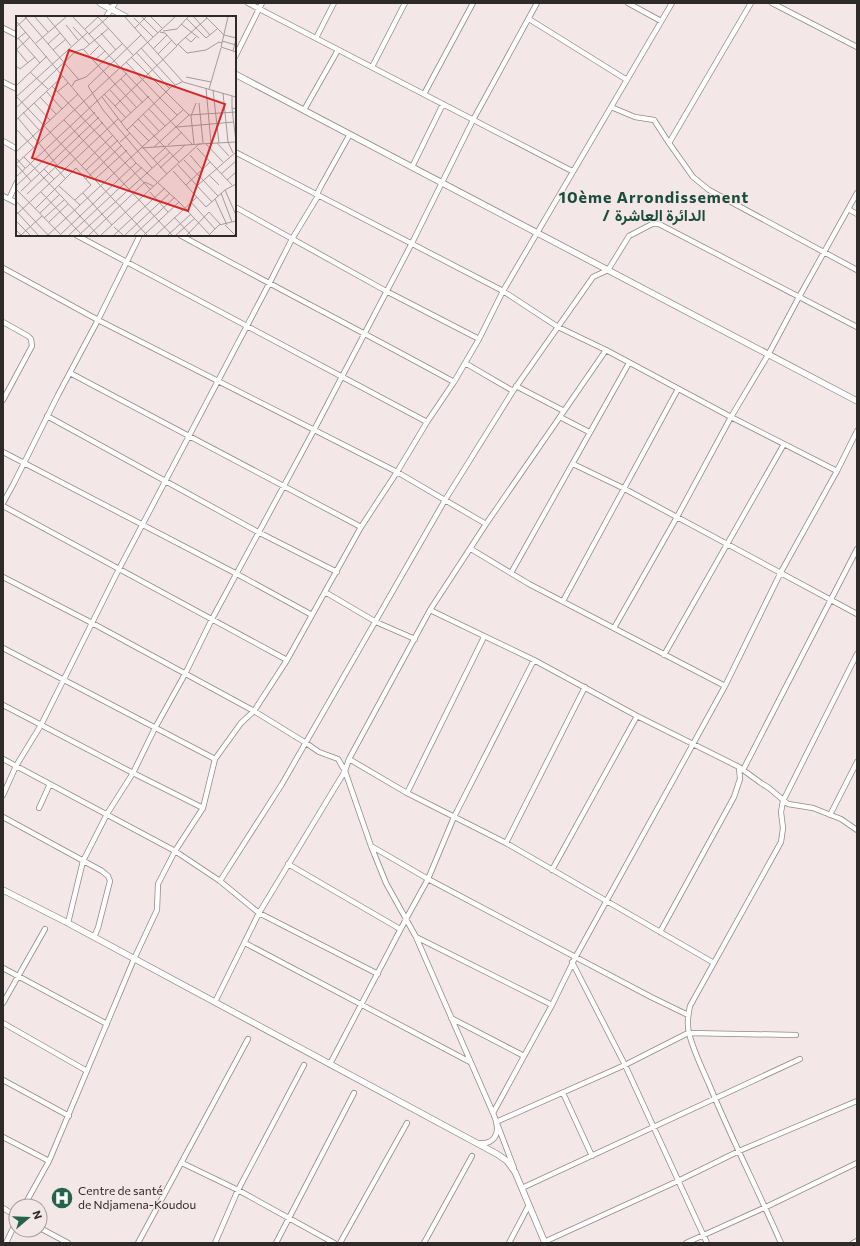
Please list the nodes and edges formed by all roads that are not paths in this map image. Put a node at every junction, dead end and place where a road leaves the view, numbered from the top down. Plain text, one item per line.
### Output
1 (100, 3) edge
2 (115, 3) edge
3 (248, 3) edge
4 (262, 3) edge
5 (334, 3) edge
6 (404, 3) edge
7 (473, 3) edge
8 (537, 3) edge
9 (628, 3) edge
10 (672, 3) edge
11 (751, 3) edge
12 (772, 3) edge
13 (110, 9) junction
14 (259, 9) junction
15 (106, 16) edge
16 (124, 16) edge
17 (529, 19) junction
18 (661, 21) junction
19 (3, 28) edge
20 (16, 34) edge
21 (316, 38) junction
22 (857, 47) edge
23 (338, 50) junction
24 (236, 55) edge
25 (372, 67) junction
26 (236, 75) edge
27 (627, 80) junction
28 (3, 82) edge
29 (16, 88) edge
30 (424, 94) junction
31 (443, 104) junction
32 (610, 107) junction
33 (304, 110) junction
34 (473, 120) junction
35 (350, 134) junction
36 (3, 141) edge
37 (669, 143) junction
38 (16, 148) edge
39 (236, 153) edge
40 (412, 167) junction
41 (572, 171) junction
42 (442, 183) junction
43 (16, 184) edge
44 (857, 193) edge
45 (3, 196) edge
46 (318, 196) junction
47 (9, 199) junction
48 (16, 202) edge
49 (236, 208) edge
50 (848, 209) junction
51 (857, 214) edge
52 (537, 233) junction
53 (78, 236) edge
54 (139, 236) edge
55 (182, 236) edge
56 (292, 239) junction
57 (412, 243) junction
58 (823, 253) junction
59 (126, 262) junction
60 (3, 268) edge
61 (608, 270) junction
62 (857, 270) edge
63 (269, 284) junction
64 (386, 291) junction
65 (503, 291) junction
66 (799, 297) junction
67 (98, 320) junction
68 (3, 322) edge
69 (247, 326) junction
70 (558, 326) junction
71 (857, 327) edge
72 (365, 333) junction
73 (479, 339) junction
74 (606, 350) junction
75 (768, 355) junction
76 (629, 363) junction
77 (465, 364) junction
78 (70, 373) junction
79 (341, 376) junction
80 (218, 381) junction
81 (454, 382) junction
82 (516, 386) junction
83 (678, 389) junction
84 (513, 391) junction
85 (3, 400) edge
86 (857, 401) edge
87 (564, 411) junction
88 (47, 416) junction
89 (560, 417) junction
90 (731, 417) junction
91 (427, 422) junction
92 (314, 430) junction
93 (857, 431) edge
94 (589, 432) junction
95 (189, 435) junction
96 (784, 444) junction
97 (3, 452) edge
98 (24, 462) junction
99 (573, 464) junction
100 (837, 471) junction
101 (397, 472) junction
102 (165, 482) junction
103 (284, 486) junction
104 (623, 488) junction
105 (445, 500) junction
106 (3, 503) edge
107 (3, 506) edge
108 (677, 517) junction
109 (486, 524) junction
110 (143, 525) junction
111 (361, 527) junction
112 (258, 532) junction
113 (728, 544) junction
114 (471, 549) junction
115 (857, 549) edge
116 (119, 569) junction
117 (337, 572) junction
118 (781, 572) junction
119 (511, 573) junction
120 (237, 574) junction
121 (3, 577) edge
122 (325, 592) junction
123 (831, 600) junction
124 (563, 601) junction
125 (430, 610) junction
126 (857, 614) edge
127 (312, 615) junction
128 (212, 619) junction
129 (376, 622) junction
130 (92, 623) junction
131 (614, 628) junction
132 (484, 637) junction
133 (415, 639) junction
134 (3, 648) edge
135 (857, 654) edge
136 (664, 655) junction
137 (287, 660) junction
138 (534, 660) junction
139 (185, 674) junction
140 (63, 679) junction
141 (725, 686) junction
142 (585, 687) junction
143 (3, 705) edge
144 (254, 711) junction
145 (637, 716) junction
146 (41, 725) junction
147 (155, 728) junction
148 (306, 742) junction
149 (694, 744) junction
150 (3, 759) edge
151 (215, 759) junction
152 (349, 759) junction
153 (857, 762) edge
154 (16, 766) junction
155 (741, 768) junction
156 (345, 771) junction
157 (133, 773) junction
158 (50, 784) junction
159 (407, 793) junction
160 (3, 795) edge
161 (783, 801) junction
162 (39, 808) dead end
163 (203, 808) junction
164 (107, 814) junction
165 (830, 815) junction
166 (3, 817) edge
167 (454, 817) junction
168 (857, 830) edge
169 (506, 843) junction
170 (371, 846) junction
171 (175, 851) junction
172 (83, 860) junction
173 (288, 864) junction
174 (552, 870) junction
175 (428, 879) junction
176 (220, 881) junction
177 (3, 890) edge
178 (607, 901) junction
179 (259, 913) junction
180 (406, 919) junction
181 (68, 923) junction
182 (45, 929) dead end
183 (400, 929) junction
184 (660, 932) junction
185 (94, 937) junction
186 (416, 937) junction
187 (245, 943) junction
188 (134, 959) junction
189 (574, 960) junction
190 (714, 963) junction
191 (3, 968) edge
192 (378, 974) junction
193 (18, 976) junction
194 (215, 1002) junction
195 (3, 1003) edge
196 (361, 1005) junction
197 (552, 1005) junction
198 (688, 1015) junction
199 (451, 1018) junction
200 (3, 1023) edge
201 (107, 1024) junction
202 (688, 1033) junction
203 (796, 1035) dead end
204 (248, 1039) dead end
205 (524, 1056) junction
206 (800, 1059) dead end
207 (470, 1063) junction
208 (330, 1064) junction
209 (304, 1065) dead end
210 (625, 1065) junction
211 (87, 1071) junction
212 (3, 1080) edge
213 (354, 1093) dead end
214 (563, 1093) junction
215 (714, 1098) junction
216 (857, 1101) edge
217 (493, 1113) junction
218 (69, 1116) junction
219 (496, 1122) junction
220 (407, 1123) dead end
221 (653, 1128) junction
222 (3, 1137) edge
223 (474, 1142) junction
224 (739, 1151) junction
225 (472, 1156) dead end
226 (592, 1156) junction
227 (49, 1161) junction
228 (182, 1163) junction
229 (857, 1163) edge
230 (515, 1172) junction
231 (678, 1181) junction
232 (522, 1188) junction
233 (238, 1190) junction
234 (28, 1198) edge
235 (529, 1205) junction
236 (766, 1207) junction
237 (289, 1218) junction
238 (48, 1232) edge
239 (704, 1235) junction
240 (857, 1241) edge
241 (544, 1242) edge
242 (68, 1243) edge
243 (138, 1243) edge
244 (215, 1243) edge
245 (276, 1243) edge
246 (334, 1243) edge
247 (340, 1243) edge
248 (424, 1243) edge
249 (509, 1243) edge
250 (686, 1243) edge
251 (707, 1243) edge
252 (781, 1243) edge
253 (853, 1243) edge

1 - 13 street
2 - 13 street
3 - 14 street
4 - 14 street
5 - 21 street
6 - 25 street
7 - 30 street
8 - 17 street
9 - 18 street
10 - 18 street
11 - 37 street
12 - 22 street
13 - 15 street
13 - 16 street
14 - 21 street
14 - 24 street
17 - 27 street
17 - 34 street
18 - 27 street
19 - 20 street
21 - 23 street
23 - 25 street
23 - 33 street
25 - 30 street
26 - 33 street
27 - 32 street
28 - 29 street
30 - 31 street
31 - 34 street
31 - 40 street
32 - 37 street
32 - 41 street
33 - 35 street
34 - 41 street
34 - 42 street
35 - 40 street
35 - 46 street
36 - 38 street
37 - 58 street
39 - 46 street
40 - 42 street
41 - 52 street
42 - 52 street
42 - 57 street
43 - 47 street
44 - 50 street
45 - 47 street
46 - 56 street
46 - 57 street
47 - 48 street
49 - 56 street
50 - 51 street
50 - 58 street
52 - 61 street
52 - 65 street
53 - 59 street
54 - 59 street
55 - 63 street
56 - 63 street
56 - 64 street
57 - 64 street
57 - 65 street
58 - 62 street
58 - 66 street
59 - 67 street
59 - 69 street
60 - 67 street
61 - 66 street
61 - 70 street
61 - 75 street
63 - 69 street
63 - 72 street
64 - 72 street
64 - 73 street
65 - 70 street
65 - 73 street
66 - 71 street
66 - 75 street
67 - 78 street
67 - 80 street
68 - 85 street
69 - 79 street
69 - 80 street
70 - 74 street
70 - 82 street
72 - 79 street
72 - 81 street
73 - 77 street
74 - 76 street
74 - 87 street
75 - 86 street
75 - 90 street
76 - 83 street
76 - 94 street
77 - 81 street
77 - 84 street
78 - 88 street
78 - 95 street
79 - 91 street
79 - 92 street
80 - 92 street
80 - 95 street
81 - 91 street
82 - 84 street
82 - 87 street
83 - 90 street
83 - 104 street
84 - 105 street
87 - 89 street
88 - 98 street
88 - 102 street
89 - 94 street
89 - 109 street
90 - 96 street
90 - 108 street
91 - 101 street
92 - 101 street
92 - 103 street
93 - 100 street
94 - 99 street
95 - 102 street
95 - 103 street
96 - 100 street
96 - 113 street
97 - 98 street
98 - 106 street
98 - 110 street
99 - 104 street
99 - 119 street
100 - 118 street
101 - 105 street
101 - 111 street
102 - 110 street
102 - 112 street
103 - 111 street
103 - 112 street
104 - 108 street
104 - 124 street
105 - 109 street
105 - 129 street
107 - 116 street
108 - 113 street
108 - 131 street
109 - 114 street
110 - 116 street
110 - 120 street
111 - 117 street
112 - 117 street
112 - 120 street
113 - 118 street
113 - 136 street
114 - 119 street
114 - 125 street
115 - 123 street
116 - 128 street
116 - 130 street
117 - 122 street
118 - 123 street
118 - 141 street
119 - 124 street
120 - 127 street
120 - 128 street
121 - 130 street
122 - 127 street
122 - 129 street
123 - 126 street
123 - 155 street
124 - 131 street
125 - 132 street
125 - 133 street
127 - 137 street
128 - 137 street
128 - 139 street
129 - 133 street
129 - 148 street
130 - 139 street
130 - 140 street
131 - 136 street
132 - 138 street
132 - 159 street
133 - 152 street
134 - 140 street
135 - 161 street
136 - 141 street
137 - 144 street
138 - 142 street
138 - 167 street
139 - 144 street
139 - 147 street
140 - 146 street
140 - 147 street
141 - 149 street
142 - 145 street
142 - 169 street
143 - 146 street
144 - 148 street
144 - 151 street
145 - 149 street
145 - 174 street
146 - 154 street
146 - 157 street
147 - 151 street
147 - 157 street
148 - 156 street
148 - 176 street
149 - 155 street
149 - 178 street
150 - 154 street
151 - 163 street
152 - 156 street
152 - 159 street
153 - 165 street
154 - 158 street
154 - 160 street
155 - 161 street
155 - 184 street
156 - 170 street
156 - 173 street
157 - 163 street
157 - 164 street
158 - 162 street
158 - 164 street
159 - 167 street
161 - 165 street
161 - 190 street
163 - 171 street
164 - 171 street
164 - 172 street
165 - 168 street
166 - 172 street
167 - 169 street
167 - 175 street
169 - 174 street
170 - 175 street
170 - 180 street
171 - 176 street
171 - 188 street
172 - 181 street
172 - 185 street
173 - 179 street
173 - 183 street
174 - 178 street
175 - 180 street
175 - 189 street
176 - 179 street
177 - 181 street
178 - 184 street
178 - 189 street
179 - 187 street
179 - 192 street
180 - 183 street
180 - 186 street
181 - 185 street
182 - 193 street
183 - 192 street
184 - 190 street
185 - 188 street
186 - 197 street
186 - 199 street
187 - 194 street
187 - 196 street
188 - 194 street
188 - 201 street
189 - 197 street
189 - 198 street
189 - 210 street
190 - 198 street
191 - 193 street
192 - 196 street
193 - 195 street
193 - 201 street
194 - 208 street
196 - 207 street
196 - 208 street
197 - 205 street
198 - 202 street
199 - 205 street
199 - 207 street
200 - 211 street
201 - 211 street
202 - 203 street
202 - 210 street
202 - 215 street
204 - 228 street
205 - 217 street
206 - 215 street
207 - 217 street
208 - 223 street
209 - 233 street
210 - 214 street
210 - 221 street
211 - 218 street
212 - 218 street
213 - 237 street
214 - 219 street
214 - 226 street
215 - 221 street
215 - 224 street
216 - 224 street
217 - 219 street
218 - 227 street
219 - 223 street
219 - 230 street
220 - 247 street
221 - 226 street
221 - 231 street
222 - 227 street
223 - 230 street
224 - 231 street
224 - 236 street
225 - 248 street
226 - 232 street
227 - 234 street
228 - 233 street
228 - 243 street
229 - 236 street
230 - 232 street
231 - 239 street
231 - 241 street
232 - 235 street
233 - 237 street
233 - 244 street
235 - 241 street
235 - 249 street
236 - 239 street
236 - 252 street
237 - 245 street
237 - 246 street
238 - 242 street
239 - 250 street
239 - 251 street
240 - 253 street

